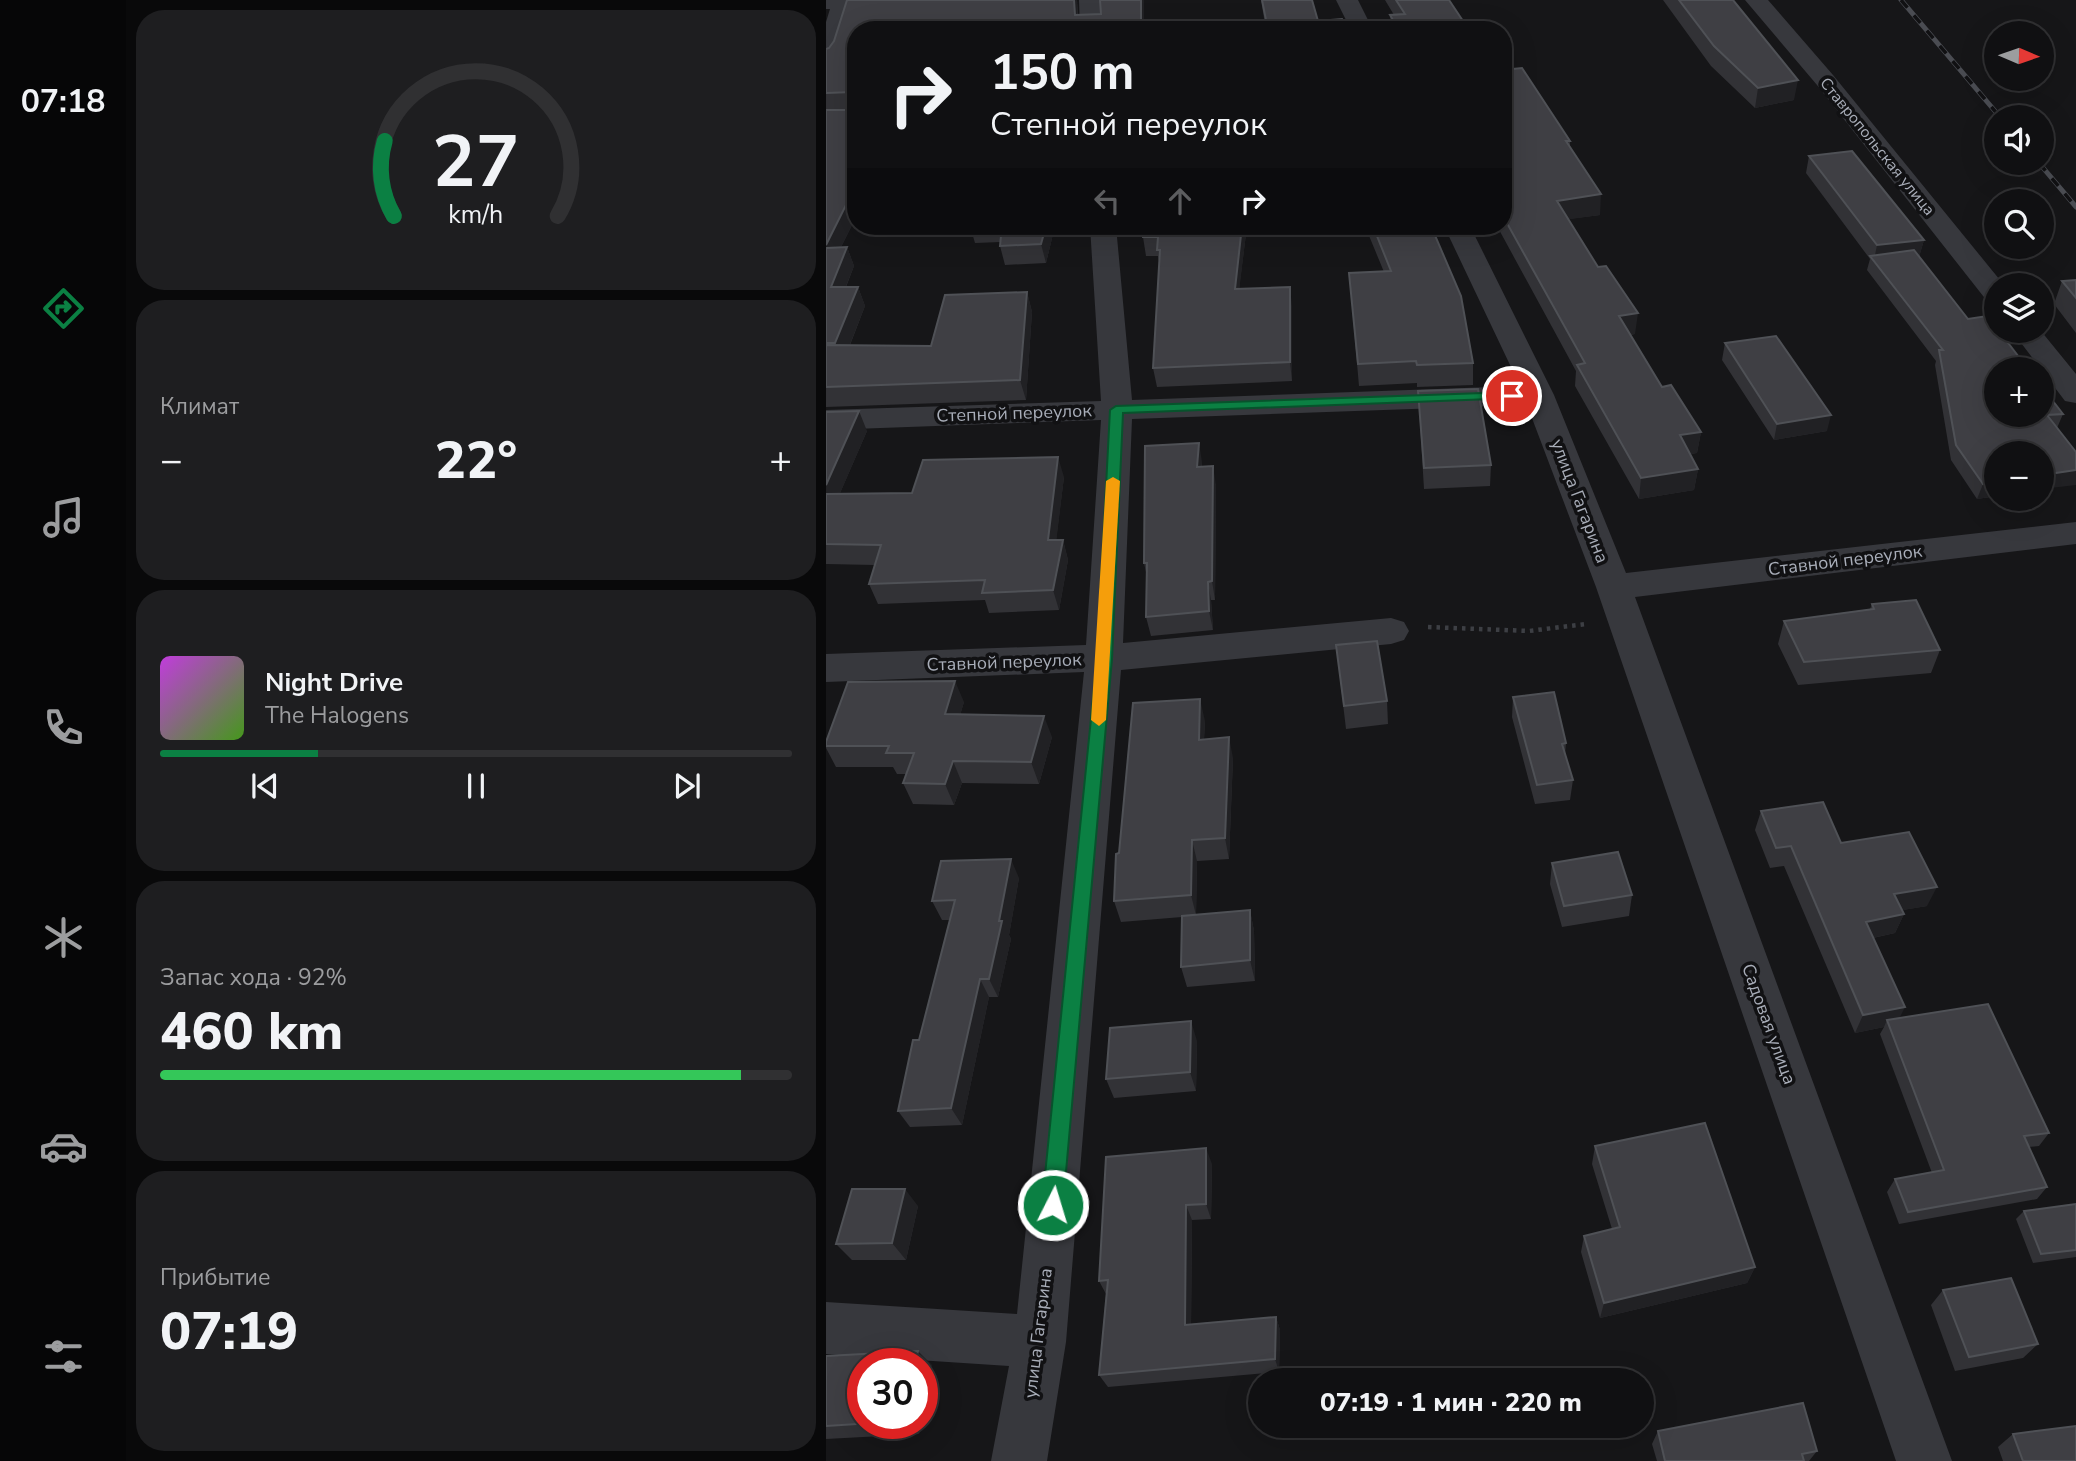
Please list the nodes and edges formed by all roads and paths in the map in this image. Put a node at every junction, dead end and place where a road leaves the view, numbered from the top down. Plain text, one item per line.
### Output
1 (912, 0) edge
2 (1090, 0) edge
3 (1347, 0) edge
4 (1756, 0) edge
5 (838, 2) edge
6 (1091, 21) edge
7 (1358, 21) edge
8 (826, 58) edge
9 (1104, 235) edge
10 (1461, 235) edge
11 (1984, 279) edge
12 (2036, 343) edge
13 (2076, 394) edge
14 (1539, 395) junction
15 (1116, 410) junction
16 (826, 420) edge
17 (2076, 533) edge
18 (1619, 602) junction
19 (1391, 631) joint
20 (1104, 659) junction
21 (826, 668) edge
22 (826, 1328) edge
23 (1040, 1342) junction
24 (1019, 1461) edge
25 (1924, 1461) edge

1 - 5 street
2 - 6 street
3 - 7 street
4 - 11 street, Ставропольская улица
5 - 8 street
9 - 15 street, улица Гагарина
10 - 14 street, улица Гагарина
12 - 13 street
14 - 15 street, Степной переулок
14 - 18 street, улица Гагарина
15 - 16 street, Степной переулок
15 - 20 street, улица Гагарина
17 - 18 street, Ставной переулок
18 - 19 path
18 - 25 street, Садовая улица
19 - 20 street, Ставной переулок
20 - 21 street, Ставной переулок
20 - 23 street, улица Гагарина
22 - 23 street
23 - 24 street, улица Гагарина

